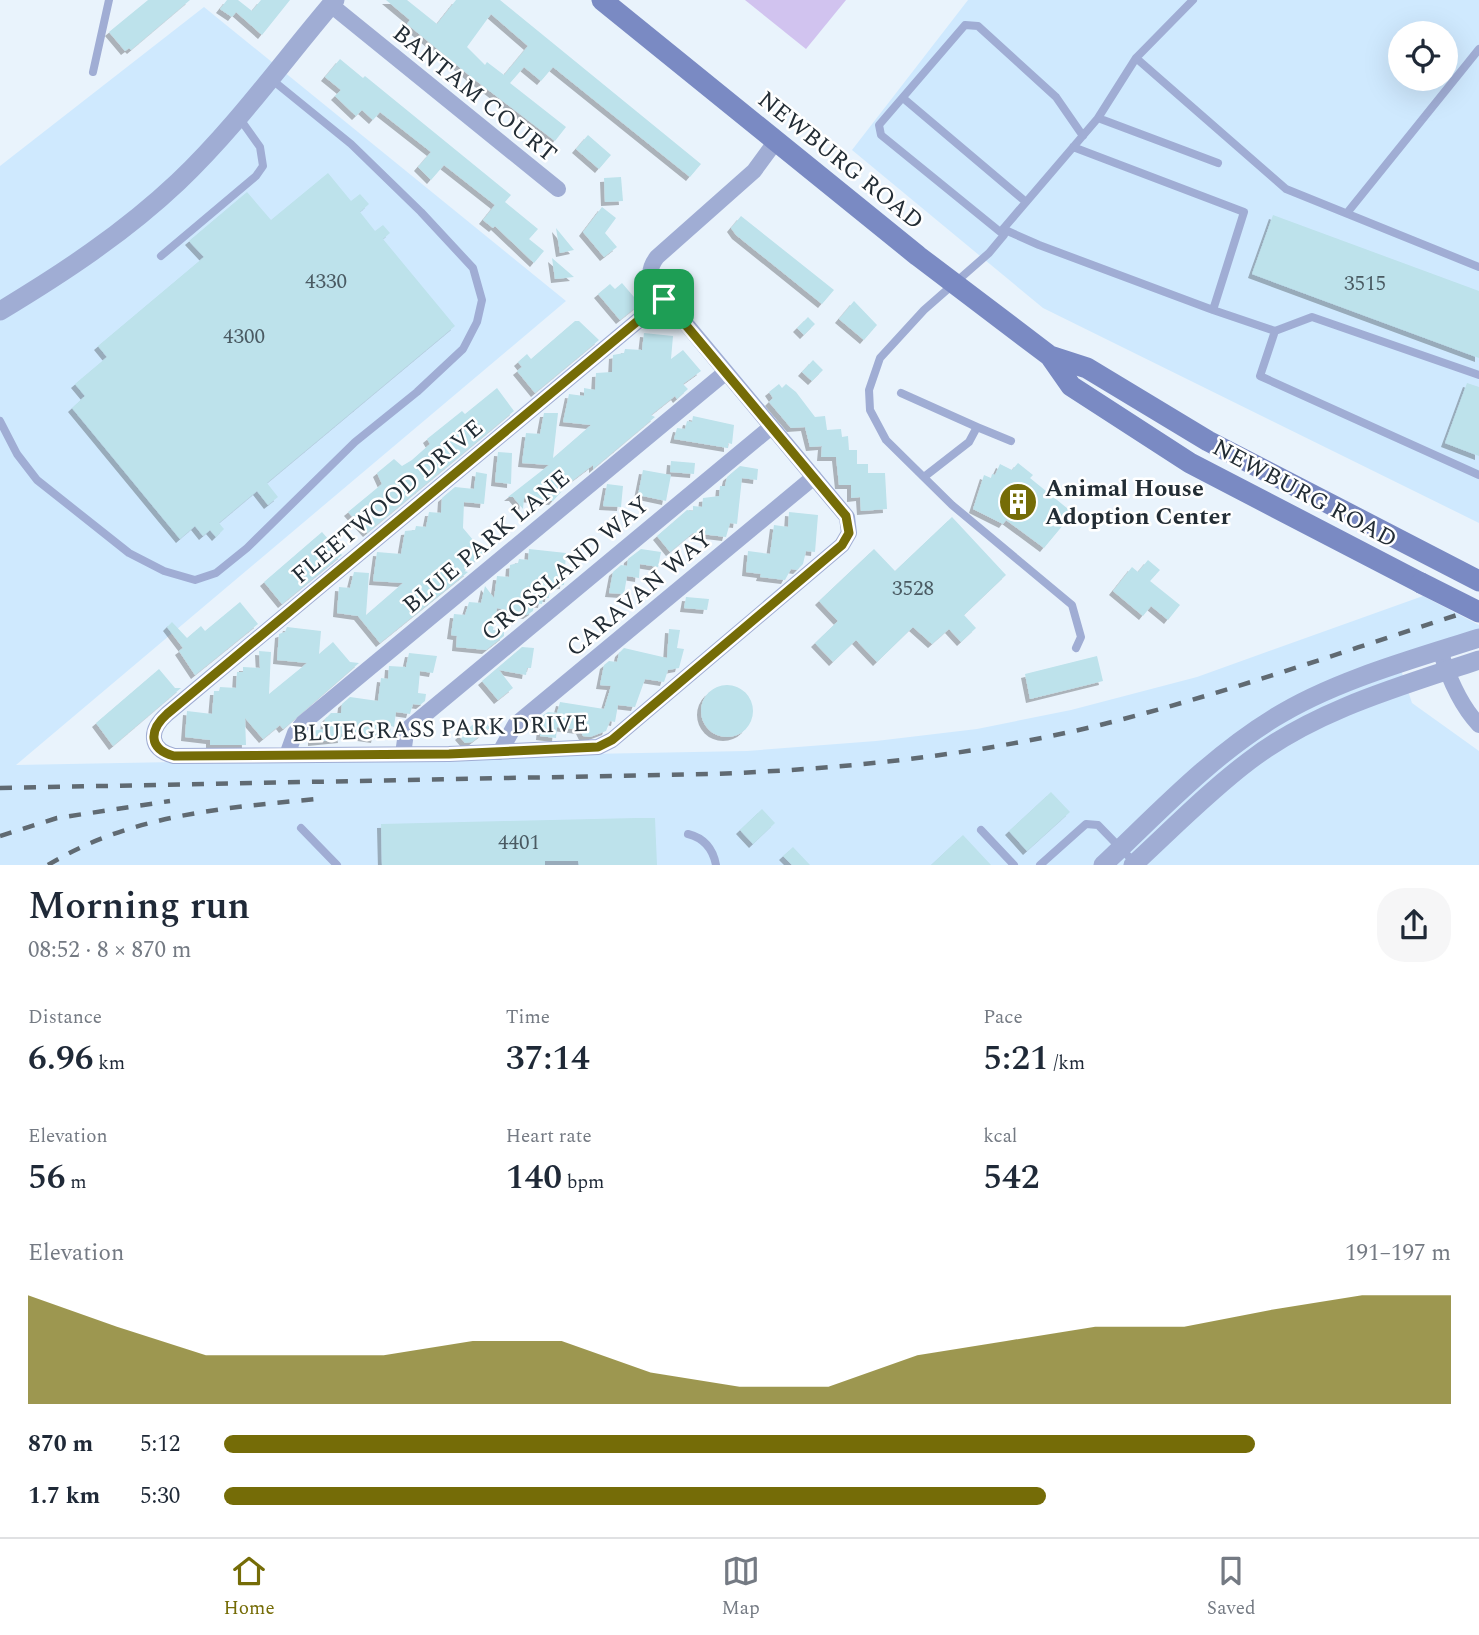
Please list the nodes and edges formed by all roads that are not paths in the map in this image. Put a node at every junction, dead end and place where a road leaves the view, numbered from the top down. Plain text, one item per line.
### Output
1 (109, 0) edge
2 (602, 0) edge
3 (1193, 0) edge
4 (333, 3) edge
5 (1479, 49) edge
6 (1136, 58) junction
7 (93, 72) dead end
8 (271, 79) junction
9 (903, 98) junction
10 (239, 116) junction
11 (1098, 118) junction
12 (1083, 135) junction
13 (776, 141) junction
14 (1073, 147) junction
15 (1218, 163) dead end
16 (558, 189) dead end
17 (1026, 201) junction
18 (1347, 214) junction
19 (1003, 232) junction
20 (161, 256) dead end
21 (1479, 267) edge
22 (956, 284) junction
23 (664, 299) junction
24 (1213, 310) junction
25 (0, 311) edge
26 (1275, 331) junction
27 (1050, 356) junction
28 (726, 372) junction
29 (1479, 375) edge
30 (901, 393) dead end
31 (0, 421) edge
32 (771, 427) junction
33 (977, 427) junction
34 (1010, 441) dead end
35 (1479, 475) edge
36 (814, 477) junction
37 (923, 477) junction
38 (1470, 576) edge
39 (1479, 612) edge
40 (1479, 638) edge
41 (1076, 648) dead end
42 (1440, 650) junction
43 (1479, 660) edge
44 (1446, 671) junction
45 (1479, 725) edge
46 (154, 744) joint
47 (500, 751) junction
48 (403, 754) junction
49 (287, 755) junction
50 (301, 828) dead end
51 (981, 830) dead end
52 (688, 834) dead end
53 (1121, 848) junction
54 (1135, 864) edge
55 (337, 865) edge
56 (716, 865) edge
57 (1014, 865) edge
58 (1040, 865) edge
59 (1103, 865) edge

1 - 7 lane
2 - 13 main road, NEWBURG ROAD
3 - 6 lane
4 - 8 street
4 - 16 street, BANTAM COURT
5 - 18 lane
6 - 11 lane
6 - 18 lane
8 - 10 street
8 - 31 lane
9 - 12 lane
9 - 17 lane
9 - 19 lane
10 - 20 lane
10 - 25 street
11 - 12 lane
11 - 15 lane
12 - 14 lane
13 - 22 main road, NEWBURG ROAD
13 - 23 street, BLUEGRASS PARK DRIVE
14 - 17 lane
14 - 24 lane
17 - 19 lane
18 - 21 lane
19 - 22 lane
19 - 24 lane
22 - 27 main road, NEWBURG ROAD
22 - 37 lane
23 - 28 street, BLUEGRASS PARK DRIVE
23 - 46 street, FLEETWOOD DRIVE
24 - 26 lane
26 - 29 lane
26 - 35 lane
27 - 38 main road, NEWBURG ROAD
27 - 39 main road, NEWBURG ROAD, bridge
28 - 32 street, BLUEGRASS PARK DRIVE
28 - 49 street, BLUE PARK LANE
30 - 33 lane
32 - 36 street, BLUEGRASS PARK DRIVE
32 - 48 street, CROSSLAND WAY
33 - 34 lane
33 - 37 lane
36 - 47 street, CARAVAN WAY
36 - 47 street, BLUEGRASS PARK DRIVE
37 - 41 lane
40 - 42 street
42 - 44 street
42 - 53 street
43 - 44 street
44 - 45 street
44 - 54 street
46 - 49 street, BLUEGRASS PARK DRIVE
47 - 48 street, BLUEGRASS PARK DRIVE
48 - 49 street, BLUEGRASS PARK DRIVE
50 - 55 lane
51 - 57 lane
52 - 56 lane
53 - 54 lane
53 - 58 lane
53 - 59 street

